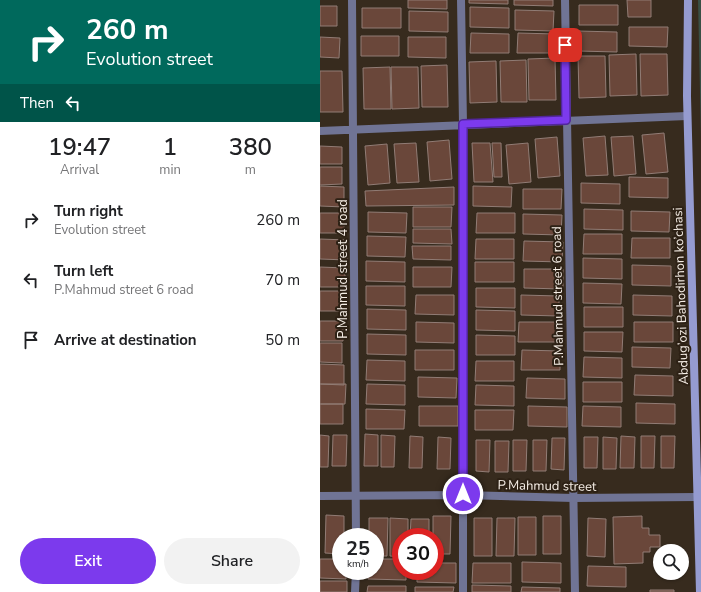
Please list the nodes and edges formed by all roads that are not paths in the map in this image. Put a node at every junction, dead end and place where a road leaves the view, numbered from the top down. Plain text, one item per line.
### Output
1 (352, 0) edge
2 (461, 0) edge
3 (565, 0) edge
4 (688, 0) edge
5 (688, 116) junction
6 (566, 120) junction
7 (463, 124) junction
8 (353, 129) junction
9 (320, 131) edge
10 (463, 494) junction
11 (320, 496) edge
12 (356, 496) junction
13 (700, 497) edge
14 (573, 498) junction
15 (356, 528) edge
16 (356, 580) edge
17 (355, 592) edge
18 (463, 592) edge
19 (575, 592) edge
20 (700, 592) edge

1 - 8 street, P.Mahmud street 4 road
2 - 7 street
3 - 6 street, P.Mahmud street 6 road
4 - 5 main road, Abdug’ozi Bahodirhon ko’chasi
5 - 6 street
5 - 13 main road, Abdug’ozi Bahodirhon ko’chasi
6 - 7 street
6 - 14 street, P.Mahmud street 6 road
7 - 8 street
7 - 10 street
8 - 9 street
8 - 12 street, P.Mahmud street 4 road
10 - 12 street, P.Mahmud street
10 - 14 street, P.Mahmud street
10 - 18 street
11 - 12 street, P.Mahmud street
12 - 15 street, P.Mahmud street 4 road
13 - 14 street, P.Mahmud street
13 - 20 main road, Abdug’ozi Bahodirhon ko’chasi
14 - 19 street, P.Mahmud street 6 road
16 - 17 street

